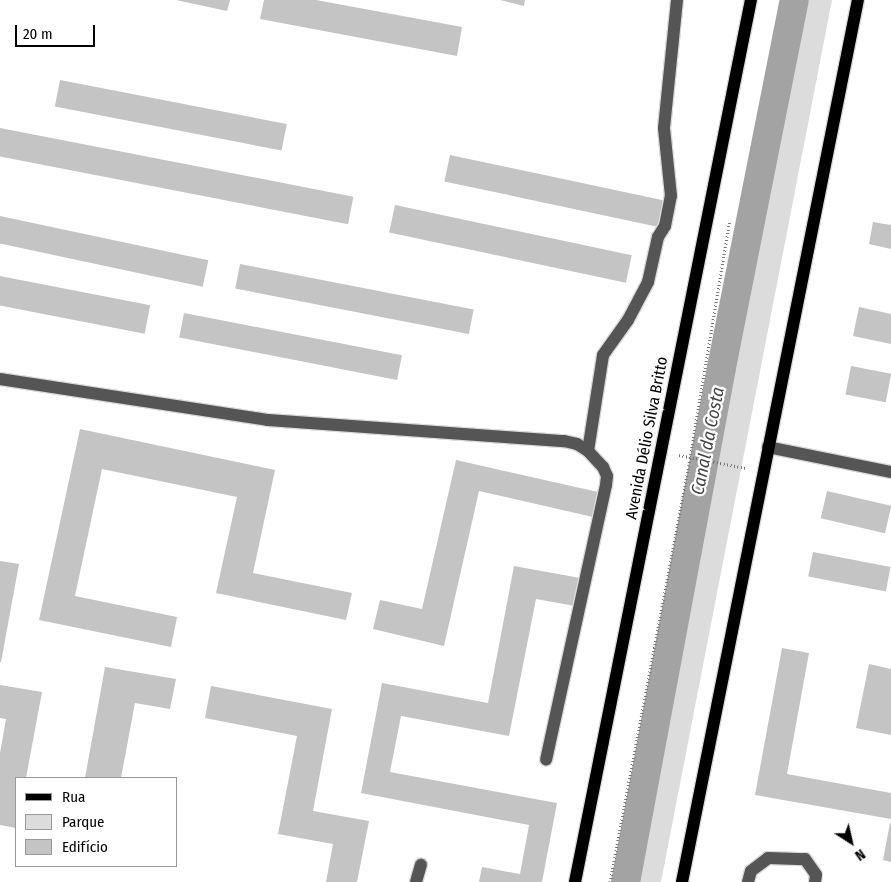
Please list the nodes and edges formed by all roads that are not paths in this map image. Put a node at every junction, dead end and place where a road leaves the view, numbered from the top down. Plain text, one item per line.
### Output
1 (678, 0) edge
2 (751, 0) edge
3 (858, 0) edge
4 (0, 379) edge
5 (768, 447) junction
6 (588, 451) junction
7 (891, 472) edge
8 (546, 760) dead end
9 (421, 865) dead end
10 (416, 882) edge
11 (574, 882) edge
12 (682, 882) edge
13 (748, 882) edge
14 (815, 882) edge

1 - 6 lane
2 - 11 main road, Avenida Délio Silva Britto
3 - 5 main road
4 - 6 lane
5 - 7 lane
5 - 12 main road
6 - 8 lane
9 - 10 lane
13 - 14 lane

